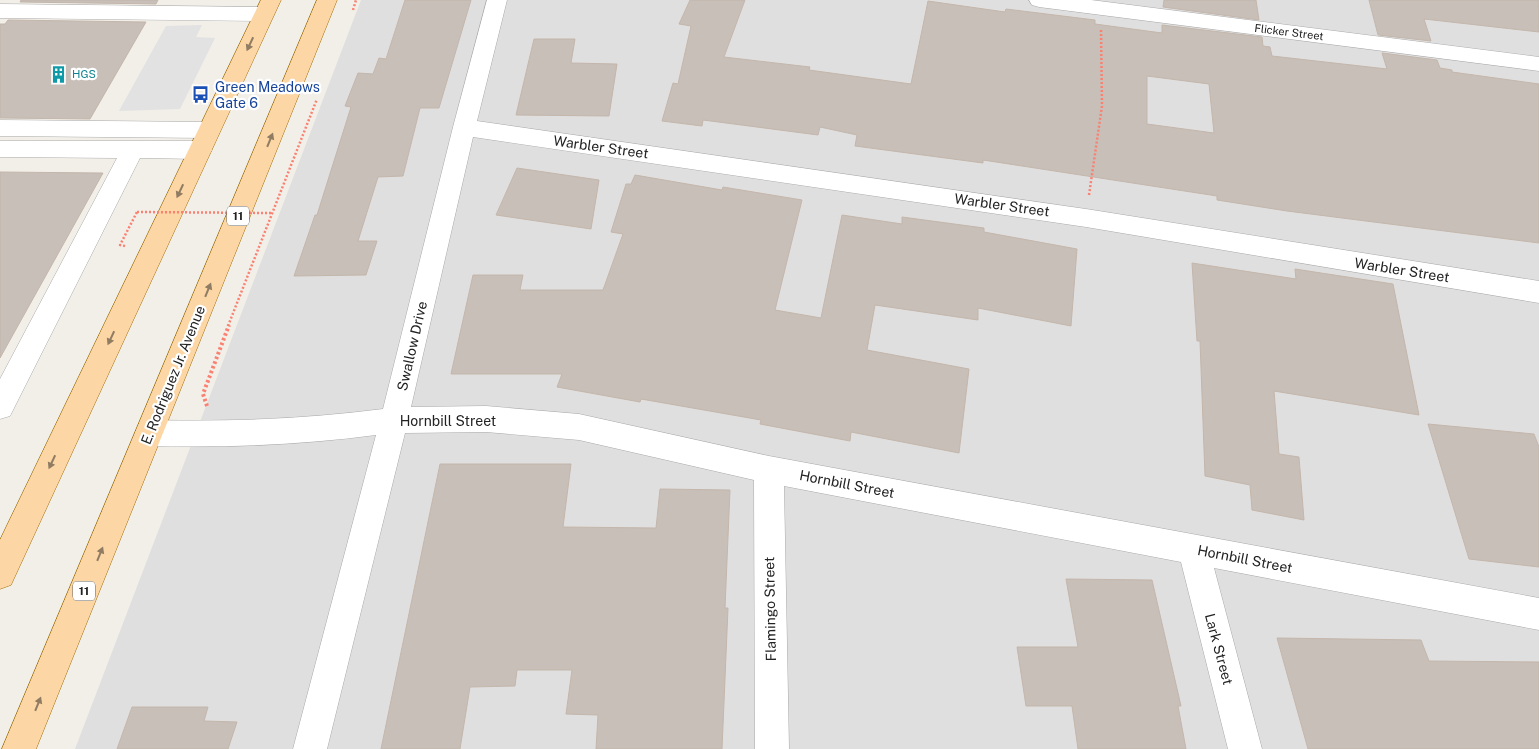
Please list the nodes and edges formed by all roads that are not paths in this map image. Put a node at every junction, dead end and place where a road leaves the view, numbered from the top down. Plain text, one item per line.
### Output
1 (327, 0) edge
2 (497, 0) edge
3 (1039, 0) edge
4 (182, 7) edge
5 (268, 7) edge
6 (0, 11) edge
7 (1539, 64) edge
8 (464, 127) junction
9 (0, 128) edge
10 (204, 140) junction
11 (0, 149) edge
12 (133, 150) junction
13 (1537, 297) edge
14 (0, 407) edge
15 (394, 420) junction
16 (150, 432) junction
17 (769, 470) junction
18 (1193, 549) junction
19 (0, 574) edge
20 (1539, 614) edge
21 (19, 749) edge
22 (310, 749) edge
23 (772, 749) edge
24 (1245, 749) edge

16 -> 1 main road, E. Rodriguez Jr. Avenue / 11
2 - 8 street, Swallow Drive
3 - 7 street, Flicker Street
4 - 5 street
4 - 6 street
5 -> 10 main road
8 - 13 street, Warbler Street
8 - 15 street, Swallow Drive
9 - 10 street
10 - 12 street
10 -> 19 main road
11 - 12 street
12 - 14 street
15 - 16 street, Hornbill Street
15 - 17 street, Hornbill Street
15 - 22 street, Swallow Drive
21 -> 16 main road, E. Rodriguez Jr. Avenue / 11
17 - 18 street, Hornbill Street
17 - 23 street, Flamingo Street
18 - 20 street, Hornbill Street
18 - 24 street, Lark Street

